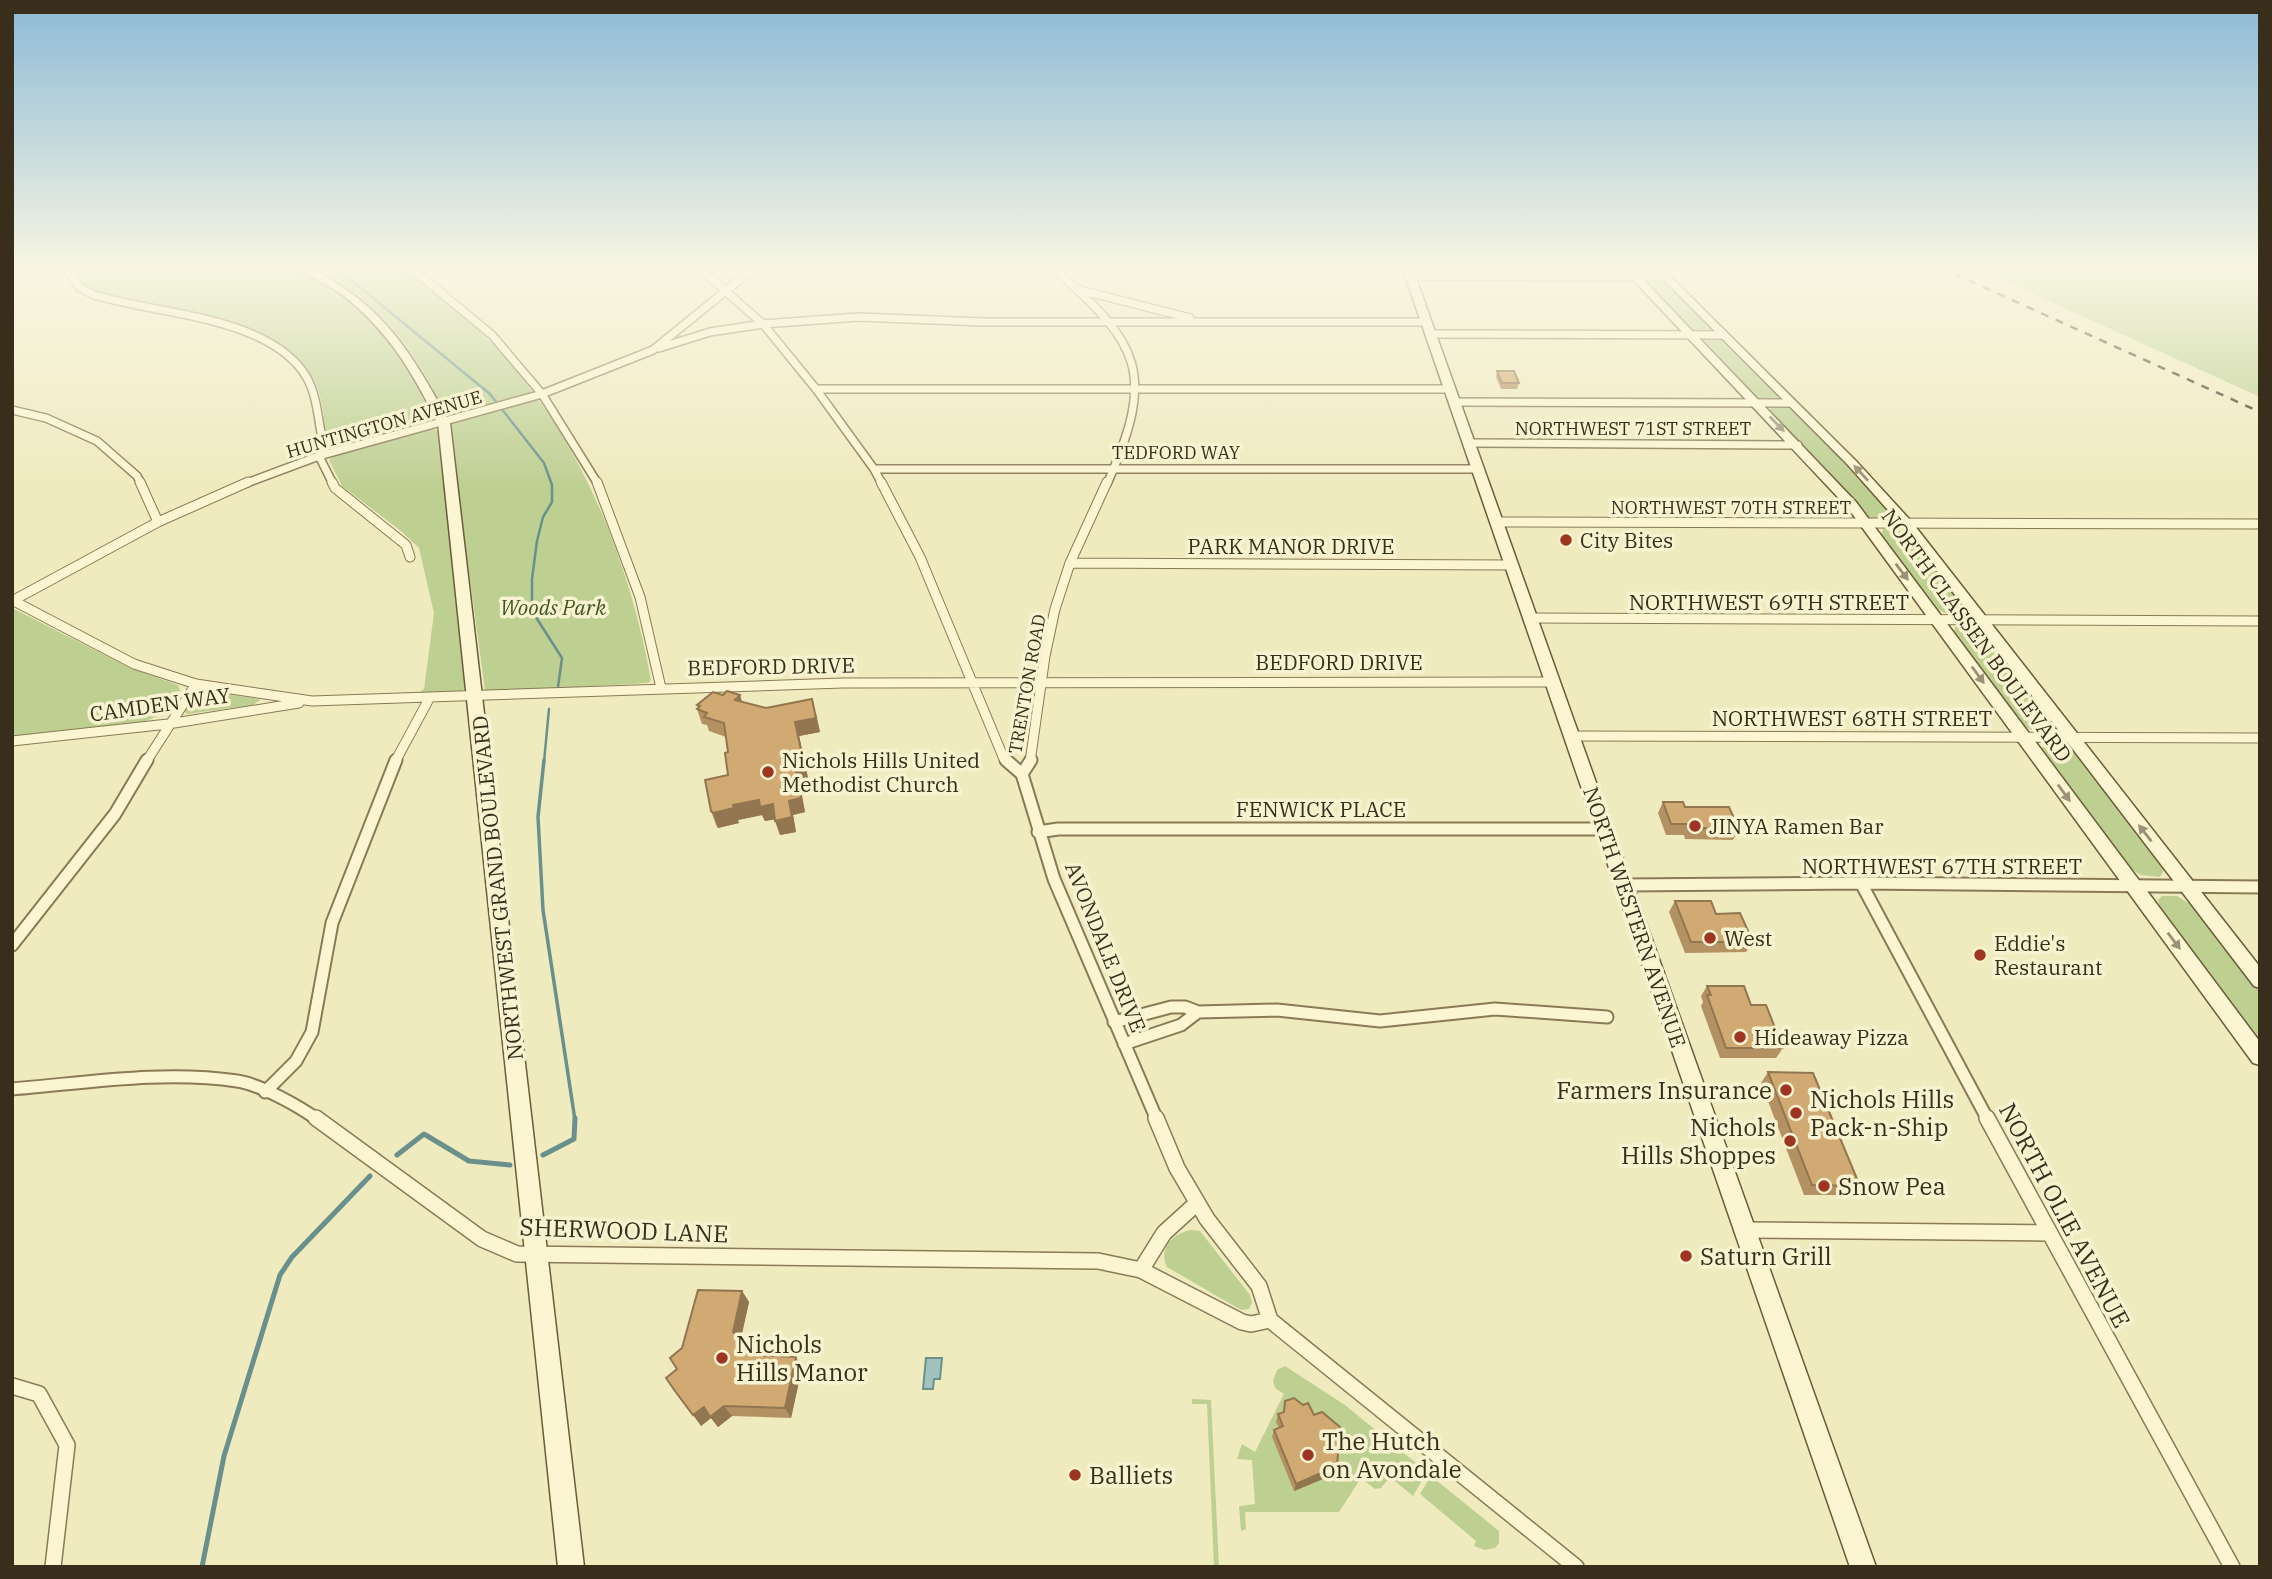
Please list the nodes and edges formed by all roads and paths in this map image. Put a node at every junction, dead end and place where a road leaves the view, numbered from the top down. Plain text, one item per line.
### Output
1 (261, 341) edge
2 (396, 341) edge
3 (497, 341) edge
4 (665, 341) edge
5 (682, 341) edge
6 (777, 341) edge
7 (1123, 341) edge
8 (1433, 341) edge
9 (1697, 341) edge
10 (1730, 341) edge
11 (653, 350) junction
12 (816, 389) junction
13 (1450, 389) junction
14 (1137, 391) junction
15 (542, 394) junction
16 (1454, 402) junction
17 (1757, 403) junction
18 (1792, 403) junction
19 (12, 410) edge
20 (444, 423) junction
21 (1468, 443) junction
22 (1798, 445) junction
23 (319, 456) junction
24 (1113, 468) junction
25 (874, 469) junction
26 (1478, 469) junction
27 (158, 522) junction
28 (1496, 522) junction
29 (1867, 524) junction
30 (1907, 524) junction
31 (2260, 524) edge
32 (410, 557) dead end
33 (1070, 563) junction
34 (1511, 565) junction
35 (12, 600) edge
36 (1530, 618) junction
37 (1938, 620) junction
38 (1982, 621) junction
39 (2260, 621) edge
40 (1552, 681) junction
41 (972, 682) junction
42 (1040, 682) junction
43 (196, 684) junction
44 (661, 688) junction
45 (476, 695) junction
46 (430, 697) junction
47 (312, 701) junction
48 (168, 724) junction
49 (1571, 736) junction
50 (2071, 737) junction
51 (2024, 738) junction
52 (2260, 738) edge
53 (12, 741) edge
54 (1022, 774) junction
55 (1604, 829) junction
56 (1038, 832) junction
57 (1861, 883) junction
58 (1624, 885) junction
59 (2133, 886) junction
60 (2187, 887) junction
61 (2260, 887) edge
62 (12, 945) edge
63 (2260, 981) edge
64 (1198, 1012) junction
65 (1608, 1017) dead end
66 (1114, 1022) junction
67 (1124, 1044) junction
68 (2260, 1057) edge
69 (12, 1089) edge
70 (265, 1092) junction
71 (1197, 1203) junction
72 (1745, 1230) junction
73 (2048, 1233) junction
74 (536, 1254) junction
75 (1141, 1270) junction
76 (1270, 1320) junction
77 (12, 1386) edge
78 (53, 1567) edge
79 (571, 1567) edge
80 (1576, 1567) edge
81 (1863, 1567) edge
82 (2232, 1567) edge

1 - 23 street
2 - 20 street, NORTHWEST GRAND BOULEVARD
3 - 15 street
4 - 11 street, HUNTINGTON AVENUE
5 - 11 street
6 - 12 street, AVONDALE DRIVE
7 - 14 street, TRENTON ROAD
8 - 13 street, NORTH WESTERN AVENUE
9 - 17 street, NORTH CLASSEN BOULEVARD
10 - 18 street, NORTH CLASSEN BOULEVARD
11 - 15 street, HUNTINGTON AVENUE
12 - 14 street
12 - 25 street, AVONDALE DRIVE
13 - 14 street
13 - 16 street, NORTH WESTERN AVENUE
14 - 24 street, TRENTON ROAD
15 - 20 street, HUNTINGTON AVENUE
15 - 44 street
16 - 17 street
16 - 21 street, NORTH WESTERN AVENUE
17 - 18 street
17 -> 22 street, NORTH CLASSEN BOULEVARD
30 -> 18 street, NORTH CLASSEN BOULEVARD
19 - 27 street
20 - 23 street, HUNTINGTON AVENUE
20 - 45 street, NORTHWEST GRAND BOULEVARD
21 - 22 street, NORTHWEST 71ST STREET
21 - 26 street, NORTH WESTERN AVENUE
22 - 29 street, NORTH CLASSEN BOULEVARD
23 - 27 street, HUNTINGTON AVENUE
23 - 32 street
24 - 25 street, TEDFORD WAY
24 - 26 street, TEDFORD WAY
24 - 33 street, TRENTON ROAD
25 - 41 street, AVONDALE DRIVE
26 - 28 street, NORTH WESTERN AVENUE
27 - 35 street, HUNTINGTON AVENUE
28 - 29 street, NORTHWEST 70TH STREET
28 - 34 street, NORTH WESTERN AVENUE
29 - 30 street, NORTHWEST 70TH STREET
29 -> 37 street, NORTH CLASSEN BOULEVARD
30 - 31 street, NORTHWEST 70TH STREET
30 - 38 street, NORTH CLASSEN BOULEVARD
33 - 34 street, PARK MANOR DRIVE
33 - 42 street, TRENTON ROAD
34 - 36 street, NORTH WESTERN AVENUE
35 - 43 street, BEDFORD DRIVE
36 - 37 street, NORTHWEST 69TH STREET
36 - 40 street, NORTH WESTERN AVENUE
37 - 38 street, NORTHWEST 69TH STREET
37 -> 51 street, NORTH CLASSEN BOULEVARD
38 - 39 street, NORTHWEST 69TH STREET
38 - 50 street, NORTH CLASSEN BOULEVARD
40 - 42 street, BEDFORD DRIVE
40 - 49 street, NORTH WESTERN AVENUE
41 - 42 street, BEDFORD DRIVE
41 - 44 street, BEDFORD DRIVE
41 - 54 street, AVONDALE DRIVE
42 - 54 street, TRENTON ROAD
43 - 47 street, BEDFORD DRIVE
43 - 48 street
44 - 45 street, BEDFORD DRIVE
45 - 46 street, BEDFORD DRIVE
45 - 74 street, NORTHWEST GRAND BOULEVARD
46 - 47 street, BEDFORD DRIVE
46 - 70 street
47 - 48 street, CAMDEN WAY
48 - 53 street, CAMDEN WAY
48 - 62 street
49 - 51 street, NORTHWEST 68TH STREET
49 - 55 street, NORTH WESTERN AVENUE
50 - 51 street, NORTHWEST 68TH STREET
50 - 52 street, NORTHWEST 68TH STREET
60 -> 50 street, NORTH CLASSEN BOULEVARD
51 -> 59 street, NORTH CLASSEN BOULEVARD
54 - 56 street, AVONDALE DRIVE
55 - 56 street, FENWICK PLACE
55 - 58 street, NORTH WESTERN AVENUE
56 - 66 street, AVONDALE DRIVE
57 - 58 street, NORTHWEST 67TH STREET
57 - 59 street, NORTHWEST 67TH STREET
57 - 73 street, NORTH OLIE AVENUE
58 - 72 street, NORTH WESTERN AVENUE
59 - 60 street, NORTHWEST 67TH STREET
59 -> 68 street, NORTH CLASSEN BOULEVARD
60 - 61 street, NORTHWEST 67TH STREET
60 - 63 street, NORTH CLASSEN BOULEVARD
64 - 65 street
64 - 66 street
64 - 67 street
66 - 67 street, AVONDALE DRIVE
67 - 71 street, AVONDALE DRIVE
69 - 70 street, SHERWOOD LANE
70 - 74 street, SHERWOOD LANE
71 - 75 street
71 - 76 street, AVONDALE DRIVE
72 - 73 street
72 - 81 street, NORTH WESTERN AVENUE
73 - 82 street, NORTH OLIE AVENUE
74 - 75 street, SHERWOOD LANE
74 - 79 street, NORTHWEST GRAND BOULEVARD
75 - 76 street, SHERWOOD LANE
76 - 80 street
77 - 78 street

